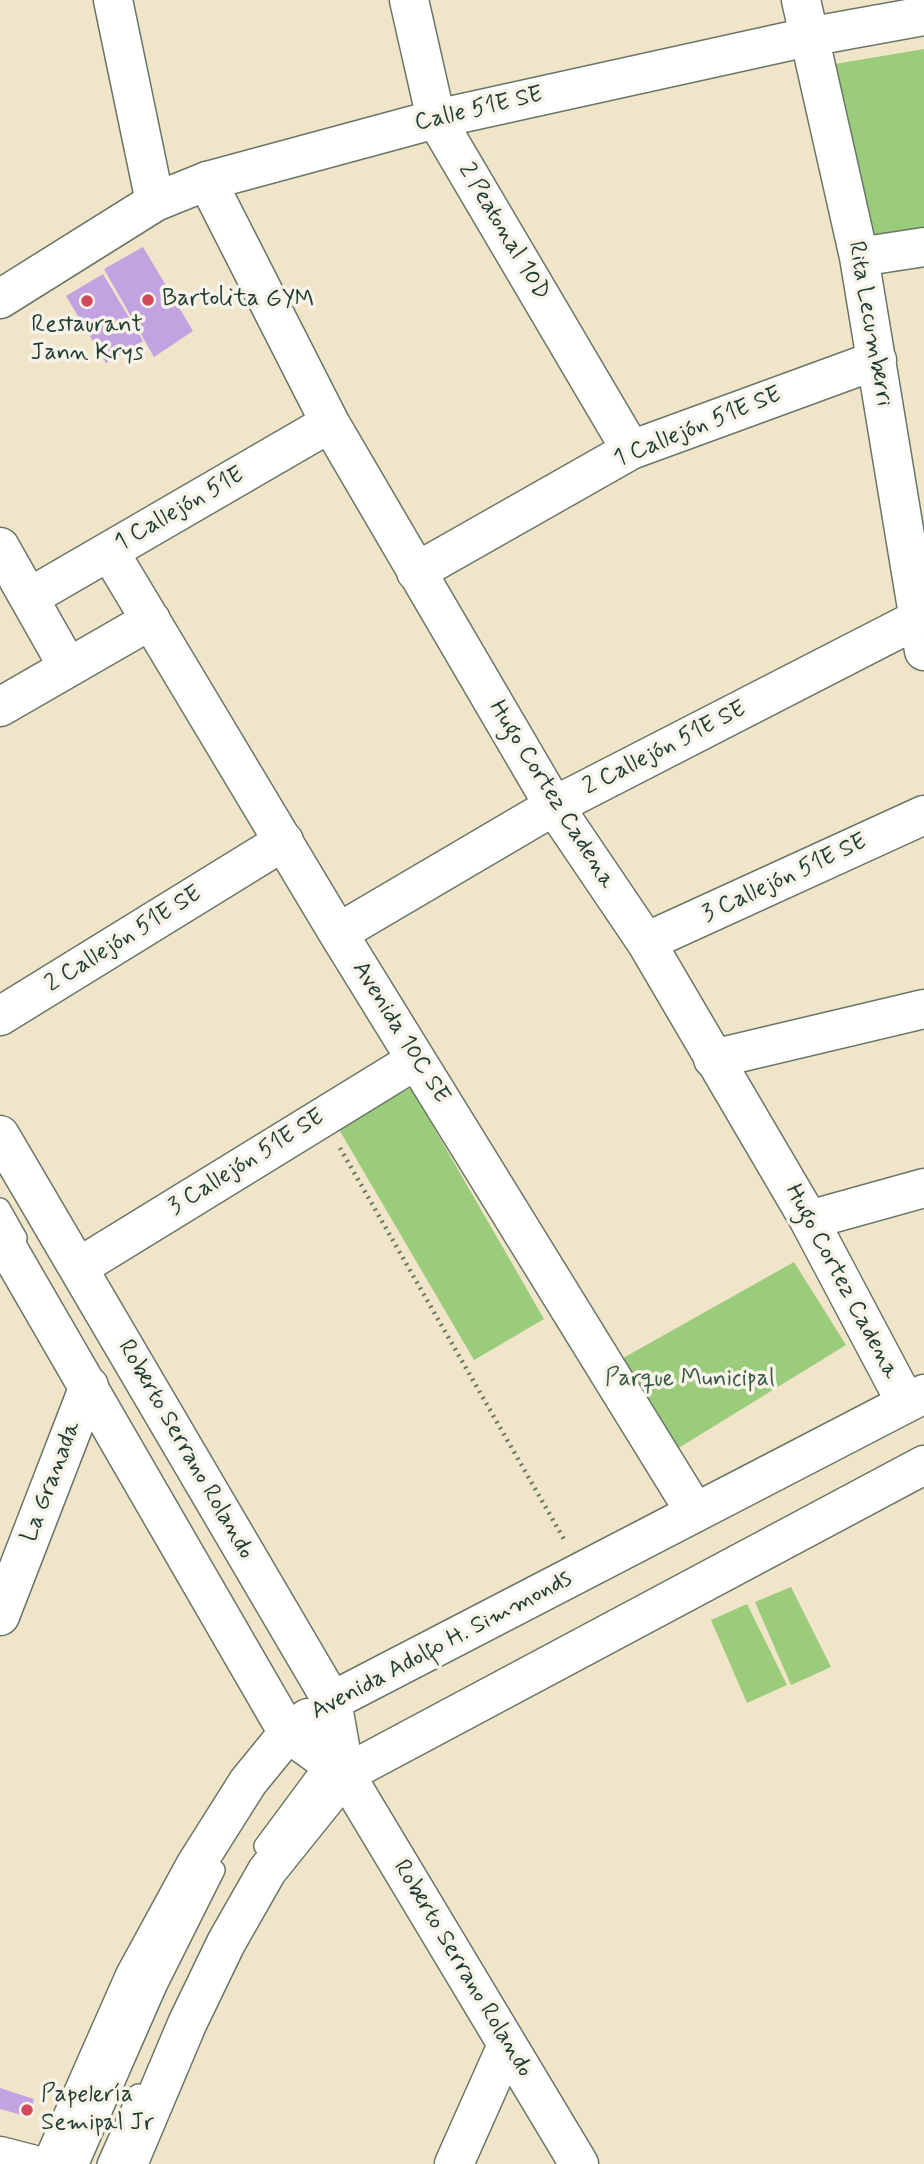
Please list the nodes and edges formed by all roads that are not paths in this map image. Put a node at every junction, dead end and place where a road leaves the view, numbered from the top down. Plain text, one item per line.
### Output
1 (113, 0) edge
2 (409, 0) edge
3 (801, 0) edge
4 (924, 16) edge
5 (808, 37) junction
6 (436, 119) junction
7 (207, 181) junction
8 (155, 202) junction
9 (924, 247) edge
10 (859, 257) junction
11 (0, 299) edge
12 (877, 360) junction
13 (330, 423) junction
14 (631, 450) junction
15 (0, 547) edge
16 (109, 551) junction
17 (416, 572) junction
18 (30, 597) junction
19 (151, 620) junction
20 (922, 628) edge
21 (68, 667) junction
22 (0, 707) edge
23 (554, 806) junction
24 (924, 815) edge
25 (284, 841) junction
26 (338, 933) junction
27 (646, 943) junction
28 (924, 1009) edge
29 (0, 1016) edge
30 (713, 1059) junction
31 (416, 1060) junction
32 (0, 1135) edge
33 (0, 1158) edge
34 (924, 1188) edge
35 (0, 1208) edge
36 (809, 1220) junction
37 (0, 1235) edge
38 (79, 1267) junction
39 (89, 1386) junction
40 (915, 1398) edge
41 (924, 1465) edge
42 (695, 1512) junction
43 (0, 1616) edge
44 (317, 1734) junction
45 (508, 2045) junction
46 (0, 2156) edge
47 (31, 2164) edge
48 (52, 2164) edge
49 (79, 2164) edge
50 (107, 2164) edge
51 (128, 2164) edge
52 (454, 2164) edge
53 (579, 2164) edge

1 - 8 street
2 - 6 street, 2 Peatonal 10D
3 - 5 street, Rita Lecumberri
4 - 5 street, Calle 51E SE
5 - 6 street, Calle 51E SE
5 - 10 street, Rita Lecumberri
6 - 7 street, Calle 51E SE
6 - 14 street, 2 Peatonal 10D
7 - 8 street, Calle 51E SE
7 - 13 street, Hugo Cortez Cadena
8 - 11 street, Calle 51E SE
9 - 10 street
10 - 12 street, Rita Lecumberri
12 - 14 street, 1 Callejón 51E SE
12 - 20 street, Rita Lecumberri
13 - 16 street, 1 Callejón 51E
13 - 17 street, Hugo Cortez Cadena
14 - 17 street, 1 Callejón 51E SE
15 - 18 street
16 - 18 street, 1 Callejón 51E
16 - 19 street, Avenida 10C SE
17 - 23 street, Hugo Cortez Cadena
18 - 21 street
19 - 21 street
19 - 25 street, Avenida 10C SE
20 - 23 street, 2 Callejón 51E SE
21 - 22 street
23 - 26 street, 2 Callejón 51E SE
23 - 27 street, Hugo Cortez Cadena
24 - 27 street, 3 Callejón 51E SE
25 - 26 street, Avenida 10C SE
25 - 29 street, 2 Callejón 51E SE
26 - 31 street, Avenida 10C SE
27 - 30 street, Hugo Cortez Cadena
28 - 30 street
30 - 36 street, Hugo Cortez Cadena
31 - 38 street, 3 Callejón 51E SE
31 - 42 street, Avenida 10C SE
32 - 38 street, Roberto Serrano Rolando
33 - 44 lane, Roberto Serrano Rolando
34 - 36 street
35 - 44 lane, Roberto Serrano Rolando
36 - 40 street, Hugo Cortez Cadena
37 - 39 street, Roberto Serrano Rolando
38 - 44 street, Roberto Serrano Rolando
39 - 43 street, La Granada
39 - 44 street, Roberto Serrano Rolando
40 - 42 street, Avenida Adolfo H. Simmonds
41 - 44 street, Avenida Adolfo H. Simmonds
42 - 44 street, Avenida Adolfo H. Simmonds
44 - 45 street, Roberto Serrano Rolando
44 - 48 street, Avenida Adolfo H. Simmonds
44 - 49 lane, Avenida Adolfo H. Simmonds
44 - 50 lane, Avenida Adolfo H. Simmonds
44 - 51 street, Avenida Adolfo H. Simmonds
45 - 52 street
45 - 53 street, Roberto Serrano Rolando
46 - 47 street

